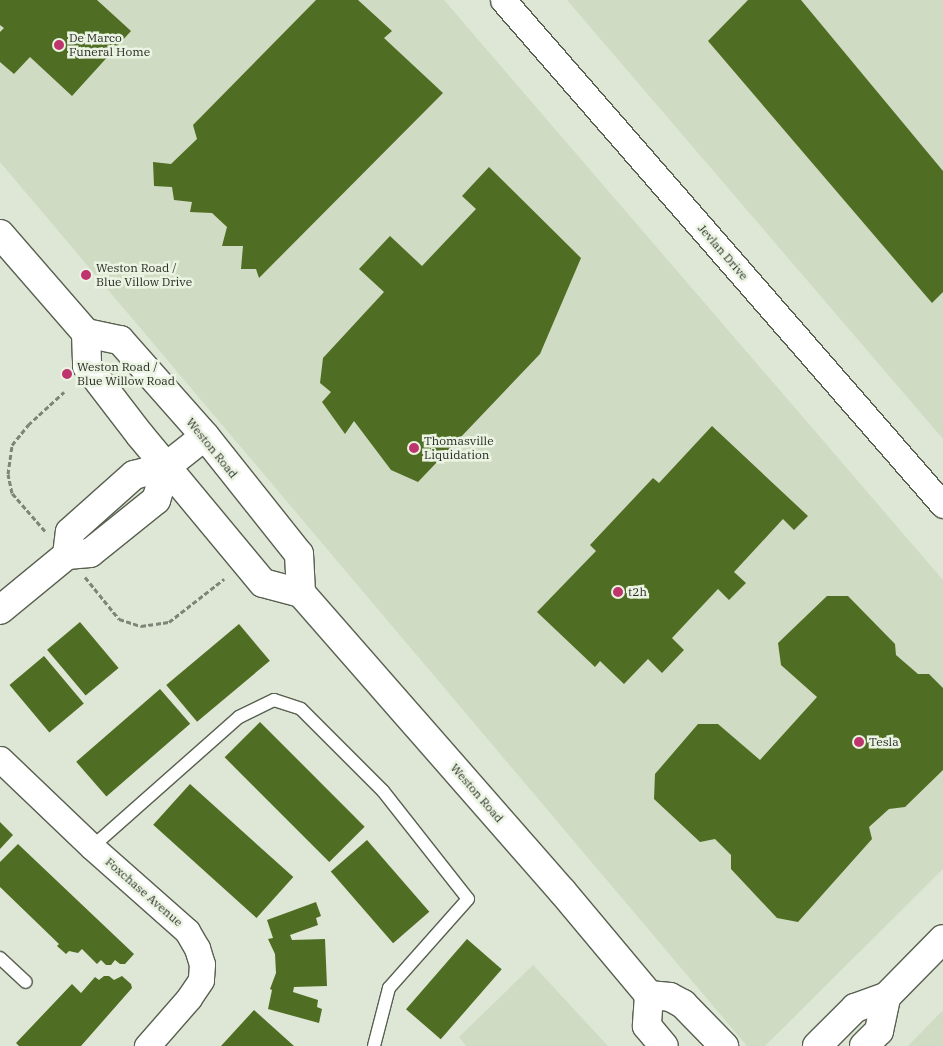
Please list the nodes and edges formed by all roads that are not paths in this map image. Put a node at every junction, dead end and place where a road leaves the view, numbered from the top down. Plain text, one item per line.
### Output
1 (503, 0) edge
2 (0, 234) edge
3 (86, 333) junction
4 (205, 436) junction
5 (167, 466) junction
6 (943, 505) edge
7 (301, 593) junction
8 (0, 610) edge
9 (0, 759) edge
10 (92, 847) junction
11 (943, 939) edge
12 (0, 958) edge
13 (26, 982) dead end
14 (649, 995) junction
15 (886, 997) junction
16 (147, 1046) edge
17 (374, 1046) edge
18 (664, 1046) edge
19 (724, 1046) edge
20 (817, 1046) edge
21 (864, 1046) edge

1 - 6 street, Jevlan Drive
2 - 3 main road
3 - 4 main road, Weston Road
3 - 5 main road
4 - 5 main road
4 - 7 main road, Weston Road
5 - 7 main road
5 - 8 main road
7 - 14 main road, Weston Road
9 - 10 street, Foxchase Avenue
10 - 16 street, Foxchase Avenue
10 - 17 lane
11 - 15 main road
12 - 13 lane
14 - 18 main road
14 - 19 main road
15 - 20 main road
15 - 21 main road

